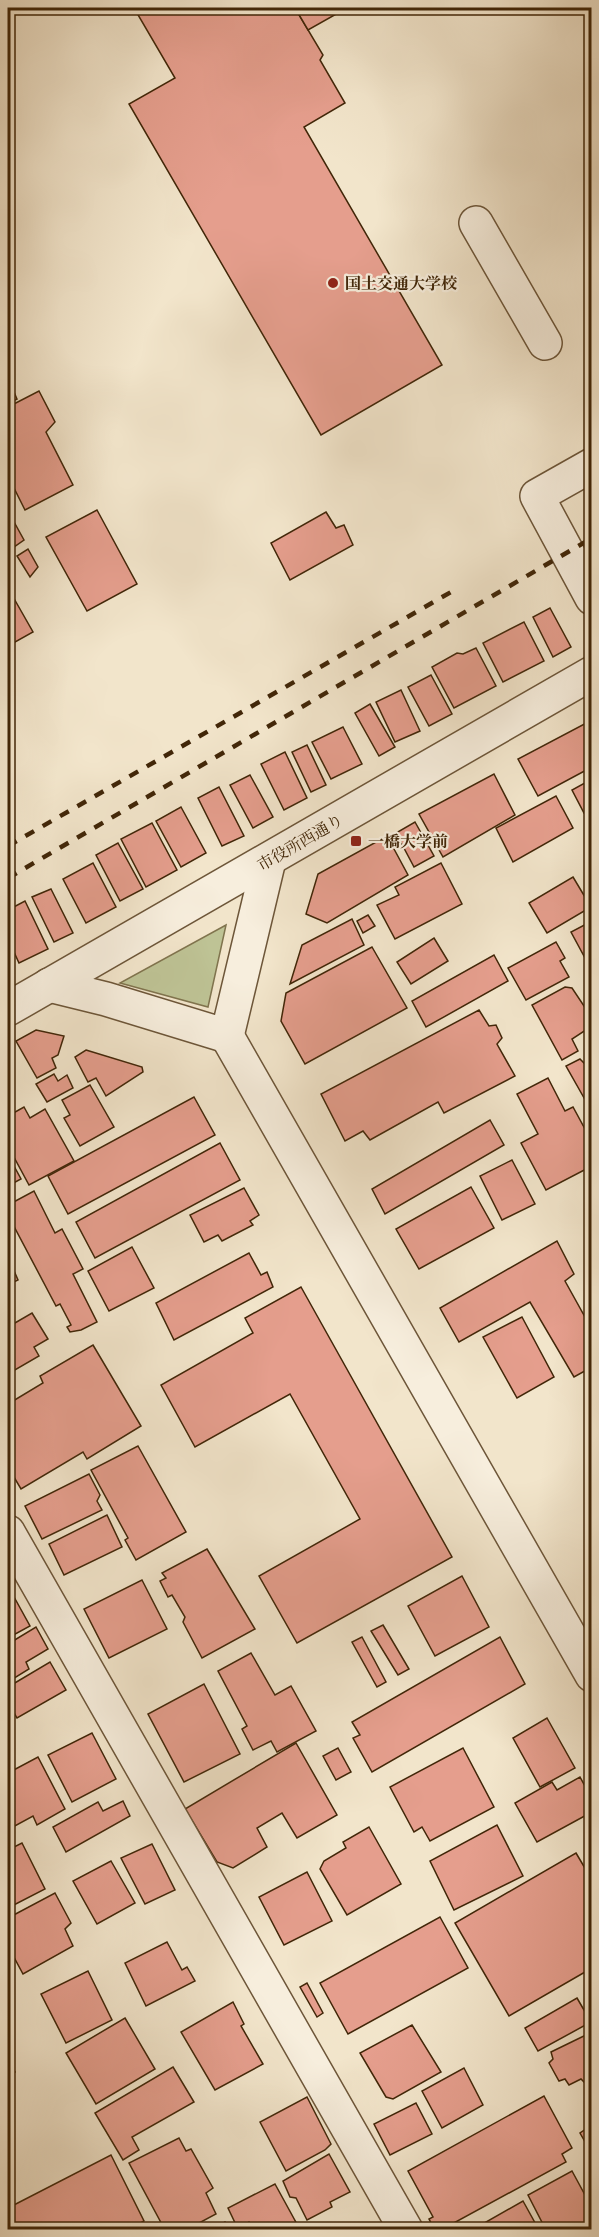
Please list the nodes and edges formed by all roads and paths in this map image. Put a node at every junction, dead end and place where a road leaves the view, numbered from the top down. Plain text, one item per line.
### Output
1 (476, 223) dead end
2 (545, 343) dead end
3 (591, 465) edge
4 (591, 598) edge
5 (591, 673) edge
6 (269, 860) junction
7 (49, 985) junction
8 (8, 1009) edge
9 (227, 1036) junction
10 (8, 1532) edge
11 (591, 1674) edge
12 (406, 2229) edge

1 - 2 street
3 - 4 street
5 - 6 street, 市役所西通り
6 - 7 street, 市役所西通り
6 - 9 street
7 - 8 street, 市役所西通り
7 - 9 street
9 - 11 street
10 - 12 street

